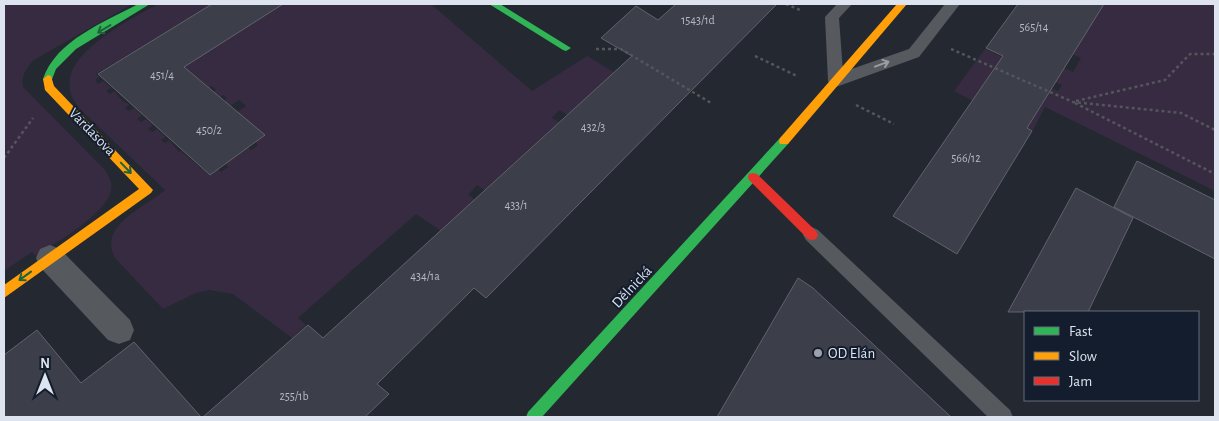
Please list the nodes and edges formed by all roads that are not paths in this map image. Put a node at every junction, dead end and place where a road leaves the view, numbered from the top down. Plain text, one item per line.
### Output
1 (145, 4) edge
2 (494, 4) edge
3 (844, 4) edge
4 (902, 4) edge
5 (954, 4) edge
6 (566, 48) road end
7 (836, 81) junction
8 (753, 177) junction
9 (812, 235) joint
10 (50, 258) junction
11 (4, 292) edge
12 (119, 330) dead end
13 (533, 417) edge
14 (1003, 417) edge

1 -> 10 street, Vardasova
2 - 6 street
3 - 7 lane
4 - 7 street, Dělnická
7 -> 5 lane
7 - 8 street, Dělnická
8 - 9 street
8 - 13 street, Dělnická
9 - 14 lane
10 -> 11 street, Vardasova
10 - 12 street

